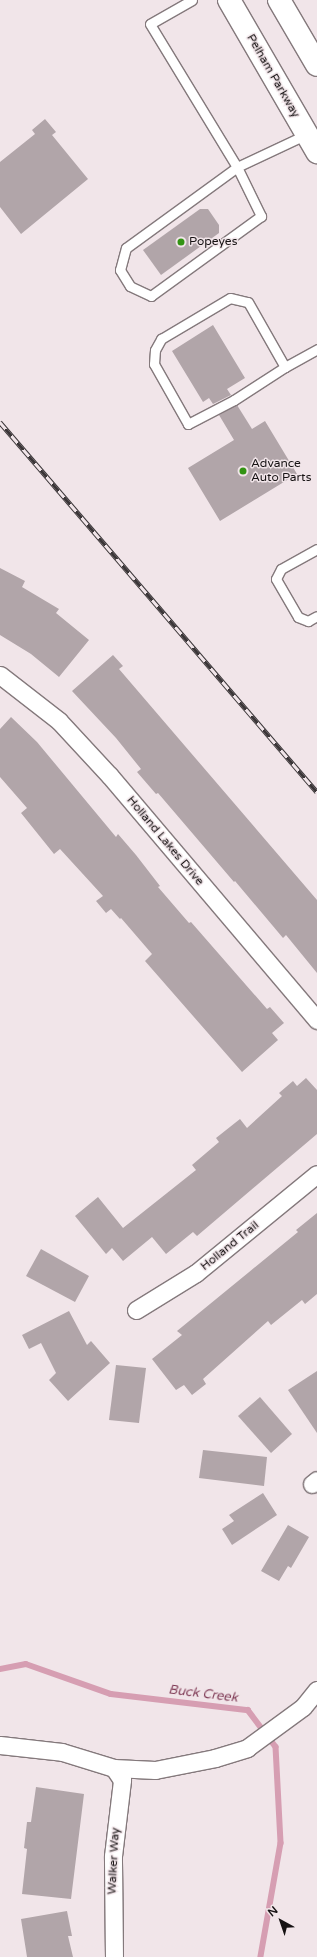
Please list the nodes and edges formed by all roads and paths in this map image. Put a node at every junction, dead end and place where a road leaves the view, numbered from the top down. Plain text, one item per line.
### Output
1 (192, 0) edge
2 (229, 0) edge
3 (279, 0) edge
4 (317, 65) edge
5 (314, 138) edge
6 (237, 167) junction
7 (317, 349) edge
8 (285, 367) junction
9 (317, 549) edge
10 (317, 616) edge
11 (0, 674) edge
12 (317, 1020) edge
13 (317, 1174) edge
14 (136, 1310) dead end
15 (317, 1690) edge
16 (0, 1745) edge
17 (114, 1768) junction
18 (114, 1957) edge

1 - 6 lane
2 - 5 main road, Pelham Parkway
3 - 4 main road
5 - 6 lane
6 - 6 lane
7 - 8 lane
8 - 8 lane
9 - 10 lane
11 - 12 street, Holland Lakes Drive
13 - 14 street, Holland Trail
15 - 17 street
16 - 17 street
17 - 18 street, Walker Way

